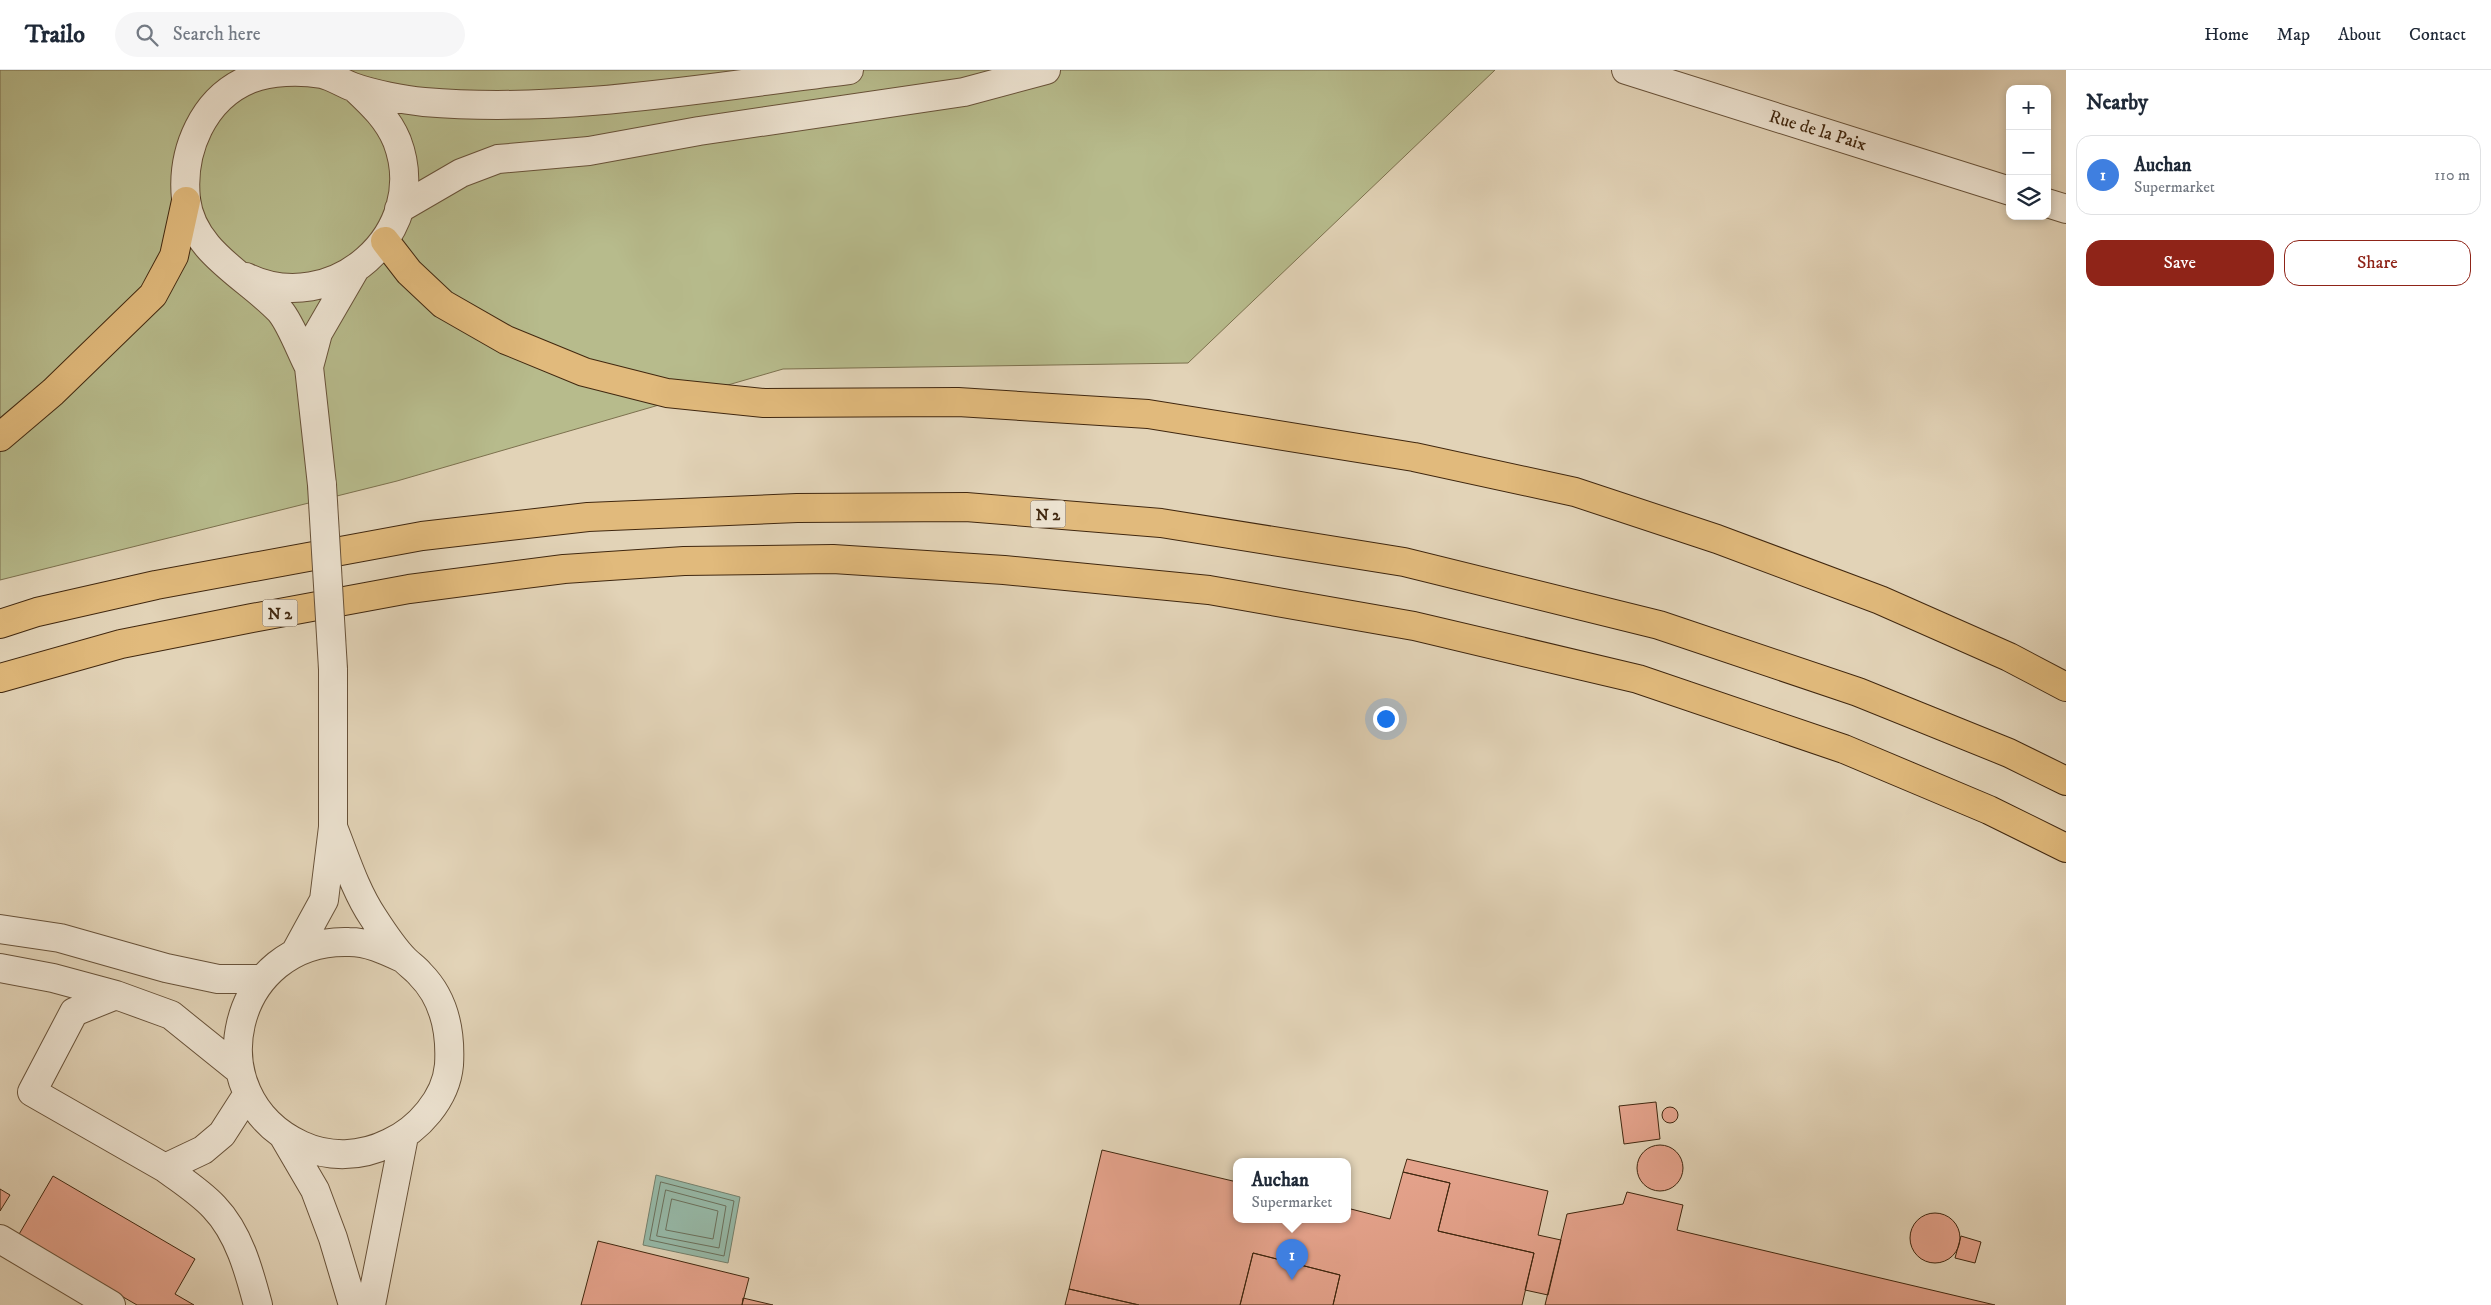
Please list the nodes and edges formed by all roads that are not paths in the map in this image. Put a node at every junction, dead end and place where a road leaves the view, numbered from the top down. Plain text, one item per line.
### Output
1 (849, 70) edge
2 (1046, 70) edge
3 (1626, 70) edge
4 (355, 88) junction
5 (2006, 190) edge
6 (186, 200) junction
7 (2051, 204) edge
8 (2066, 209) edge
9 (399, 210) junction
10 (384, 241) junction
11 (232, 270) junction
12 (354, 271) junction
13 (309, 367) junction
14 (0, 437) edge
15 (0, 624) edge
16 (0, 678) edge
17 (2066, 688) edge
18 (2066, 781) edge
19 (333, 827) junction
20 (2066, 848) edge
21 (0, 929) edge
22 (295, 953) junction
23 (404, 960) junction
24 (0, 968) edge
25 (262, 979) junction
26 (116, 995) junction
27 (238, 1069) junction
28 (247, 1095) junction
29 (404, 1136) junction
30 (284, 1137) junction
31 (165, 1168) junction
32 (0, 1239) edge
33 (111, 1305) edge
34 (258, 1305) edge
35 (354, 1305) edge
36 (371, 1305) edge

1 - 4 street
2 - 9 street
3 - 5 street, Rue de la Paix
4 - 6 street
4 - 9 street
6 - 11 street
6 - 14 highway
7 - 8 street
9 - 10 street
10 - 12 street
10 - 17 highway
11 - 12 street
11 - 13 street
12 - 13 street
13 - 19 street, bridge
15 - 18 highway, N 2
16 - 20 highway, N 2
19 - 22 street
19 - 23 street
21 - 25 street
22 - 23 street
22 - 25 street
23 - 29 street
24 - 26 street
25 - 27 street
26 - 27 street
26 - 31 street
27 - 28 street
28 - 30 street
28 - 31 street
29 - 30 street
29 - 36 street
30 - 35 street
31 - 34 street
32 - 33 street

